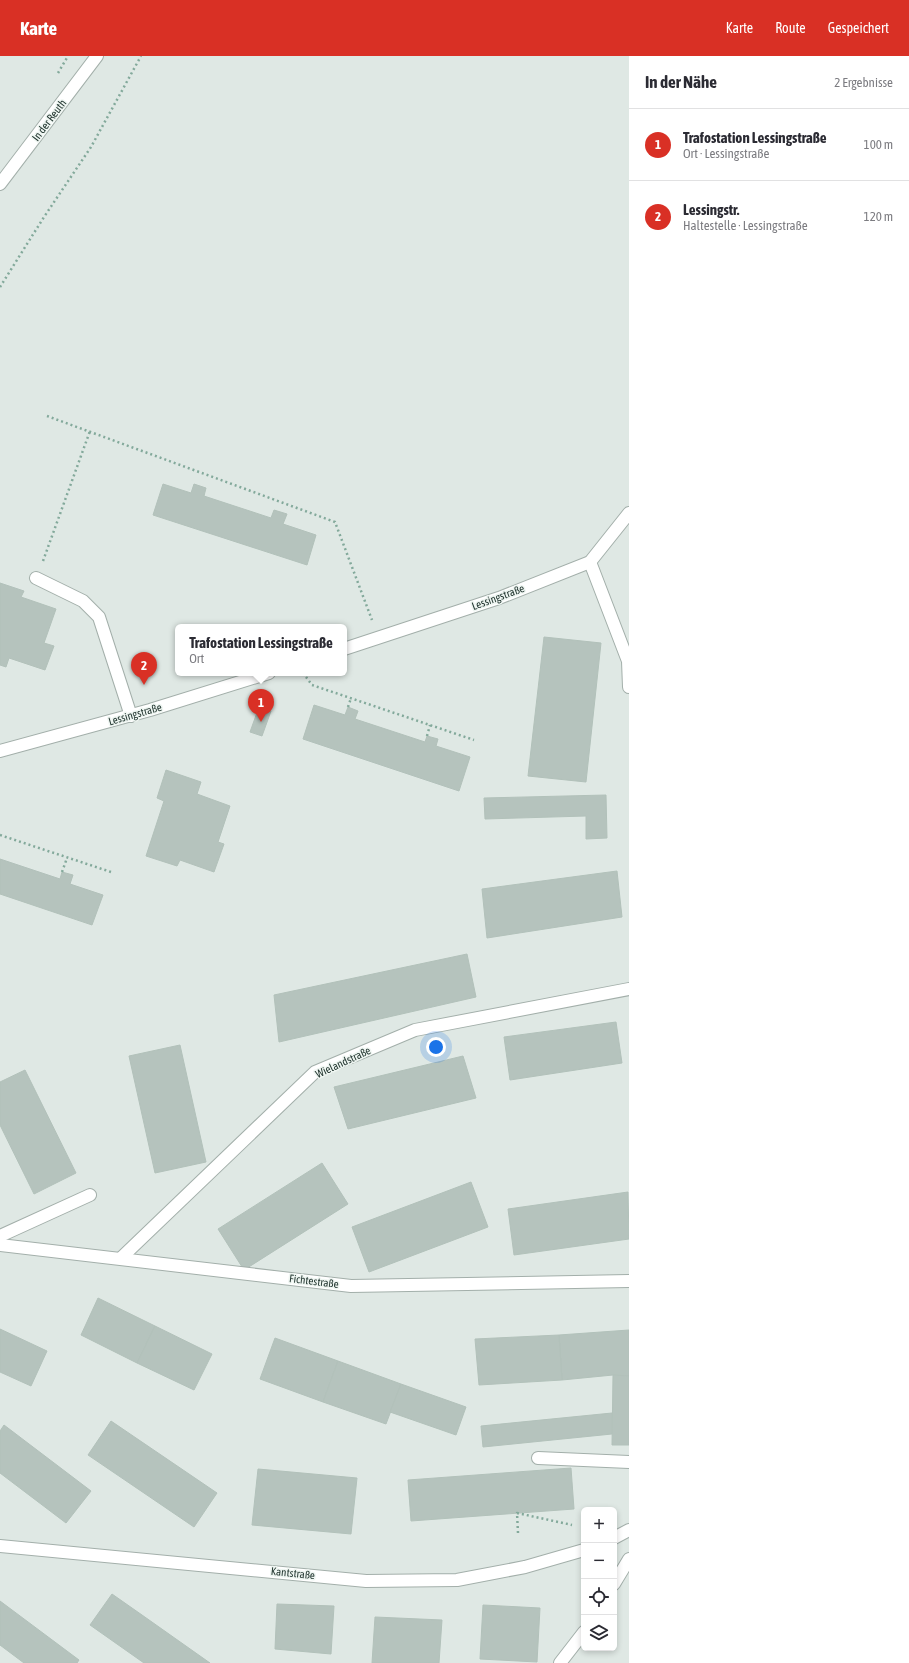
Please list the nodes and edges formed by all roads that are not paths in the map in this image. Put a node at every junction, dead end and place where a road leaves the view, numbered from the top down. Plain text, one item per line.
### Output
1 (98, 56) edge
2 (0, 184) edge
3 (629, 513) edge
4 (590, 562) junction
5 (36, 578) road end
6 (347, 648) edge
7 (259, 676) edge
8 (629, 687) edge
9 (131, 716) junction
10 (0, 752) edge
11 (629, 989) edge
12 (90, 1195) dead end
13 (0, 1236) edge
14 (0, 1245) edge
15 (121, 1258) junction
16 (629, 1281) edge
17 (538, 1458) dead end
18 (629, 1462) edge
19 (629, 1530) edge
20 (617, 1536) edge
21 (0, 1546) edge
22 (581, 1551) edge
23 (629, 1559) edge
24 (617, 1579) edge
25 (581, 1636) edge
26 (560, 1663) edge

1 - 2 street, In der Reuth
3 - 4 street, Lessingstraße
4 - 6 street, Lessingstraße
4 - 8 street
5 - 9 street
7 - 9 street, Lessingstraße
9 - 10 street, Lessingstraße
11 - 15 street, Wielandstraße
12 - 13 street
14 - 15 street, Fichtestraße
15 - 16 street, Fichtestraße
17 - 18 street
19 - 20 street
21 - 22 street, Kantstraße
23 - 24 street
25 - 26 street

